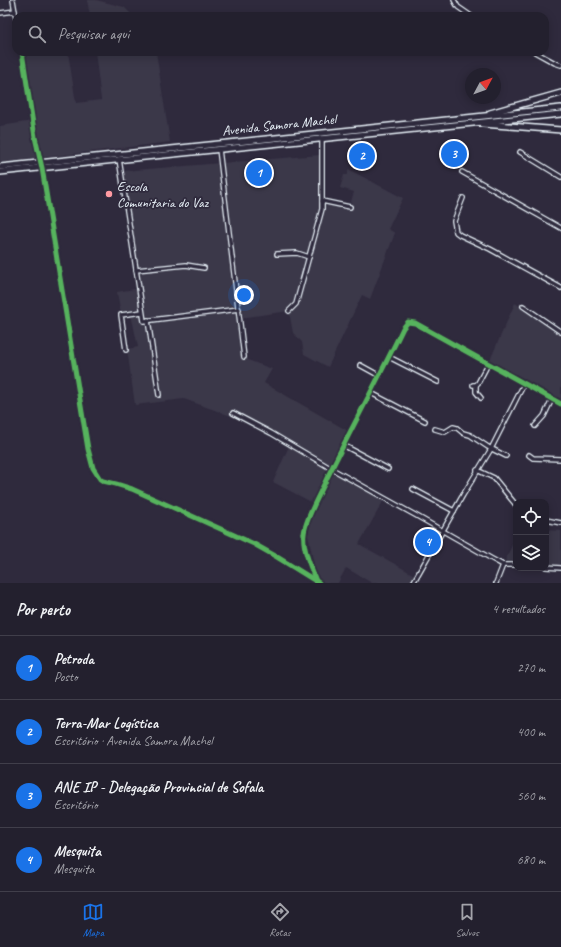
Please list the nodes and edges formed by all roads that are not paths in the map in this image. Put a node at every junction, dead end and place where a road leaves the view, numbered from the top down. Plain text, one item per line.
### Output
1 (13, 0) edge
2 (454, 0) edge
3 (15, 11) joint
4 (465, 12) edge
5 (0, 13) edge
6 (23, 56) edge
7 (542, 56) edge
8 (561, 65) edge
9 (561, 93) edge
10 (561, 108) edge
11 (561, 114) edge
12 (482, 116) junction
13 (477, 122) junction
14 (561, 130) edge
15 (322, 138) junction
16 (219, 149) junction
17 (520, 152) dead end
18 (119, 159) junction
19 (41, 165) junction
20 (0, 167) edge
21 (0, 172) edge
22 (462, 172) dead end
23 (561, 177) edge
24 (463, 198) dead end
25 (322, 201) junction
26 (350, 207) dead end
27 (561, 228) edge
28 (276, 254) dead end
29 (309, 257) junction
30 (204, 268) dead end
31 (136, 270) junction
32 (561, 288) edge
33 (523, 306) dead end
34 (239, 309) junction
35 (289, 311) dead end
36 (142, 312) junction
37 (148, 320) junction
38 (561, 332) edge
39 (126, 350) dead end
40 (389, 356) junction
41 (244, 357) dead end
42 (488, 364) junction
43 (360, 365) dead end
44 (380, 376) junction
45 (438, 382) dead end
46 (524, 384) junction
47 (371, 393) junction
48 (159, 395) dead end
49 (481, 398) dead end
50 (552, 399) junction
51 (561, 404) edge
52 (233, 413) dead end
53 (425, 420) dead end
54 (534, 426) dead end
55 (435, 429) dead end
56 (344, 445) junction
57 (491, 448) junction
58 (529, 455) dead end
59 (506, 456) dead end
60 (561, 459) edge
61 (332, 469) junction
62 (388, 469) dead end
63 (477, 470) junction
64 (413, 489) dead end
65 (513, 501) edge
66 (454, 511) junction
67 (549, 521) edge
68 (561, 523) edge
69 (443, 531) junction
70 (503, 565) junction
71 (513, 565) edge
72 (549, 567) edge
73 (561, 568) edge
74 (317, 582) edge
75 (413, 583) edge
76 (496, 583) edge

1 - 3 street
2 - 4 street
3 - 5 street
6 - 19 street
7 - 8 street
9 - 12 highway
10 - 12 highway, Avenida Samora Machel
11 - 13 highway, Avenida Samora Machel
12 - 19 highway, Avenida Samora Machel
13 - 14 highway
13 - 15 highway, Avenida Samora Machel
15 - 16 highway, Avenida Samora Machel
15 - 25 street
16 - 18 highway, Avenida Samora Machel
16 - 34 street
17 - 23 street
18 - 19 highway, Avenida Samora Machel
18 - 31 street
19 - 20 highway, Avenida Samora Machel
19 - 21 highway, Avenida Samora Machel
19 - 74 street
22 - 27 street
24 - 32 street
25 - 26 street
25 - 29 street
28 - 29 street
29 - 35 street
30 - 31 street
31 - 36 street
33 - 38 street
34 - 37 street
34 - 41 street
36 - 37 street
36 - 39 street
37 - 48 street
40 - 42 street
40 - 44 street
40 - 45 street
42 - 46 street
42 - 49 street
43 - 44 street
44 - 47 street
46 - 50 street
46 - 57 street
47 - 53 street
47 - 56 street
50 - 51 street
50 - 54 street
52 - 61 street
55 - 57 street
56 - 61 street
56 - 62 street
57 - 59 street
57 - 63 street
58 - 60 street
61 - 69 street
61 - 74 street
63 - 65 street
63 - 66 street
64 - 66 street
66 - 69 street
67 - 68 street
69 - 70 street
69 - 75 street
70 - 71 street
70 - 76 street
72 - 73 street

